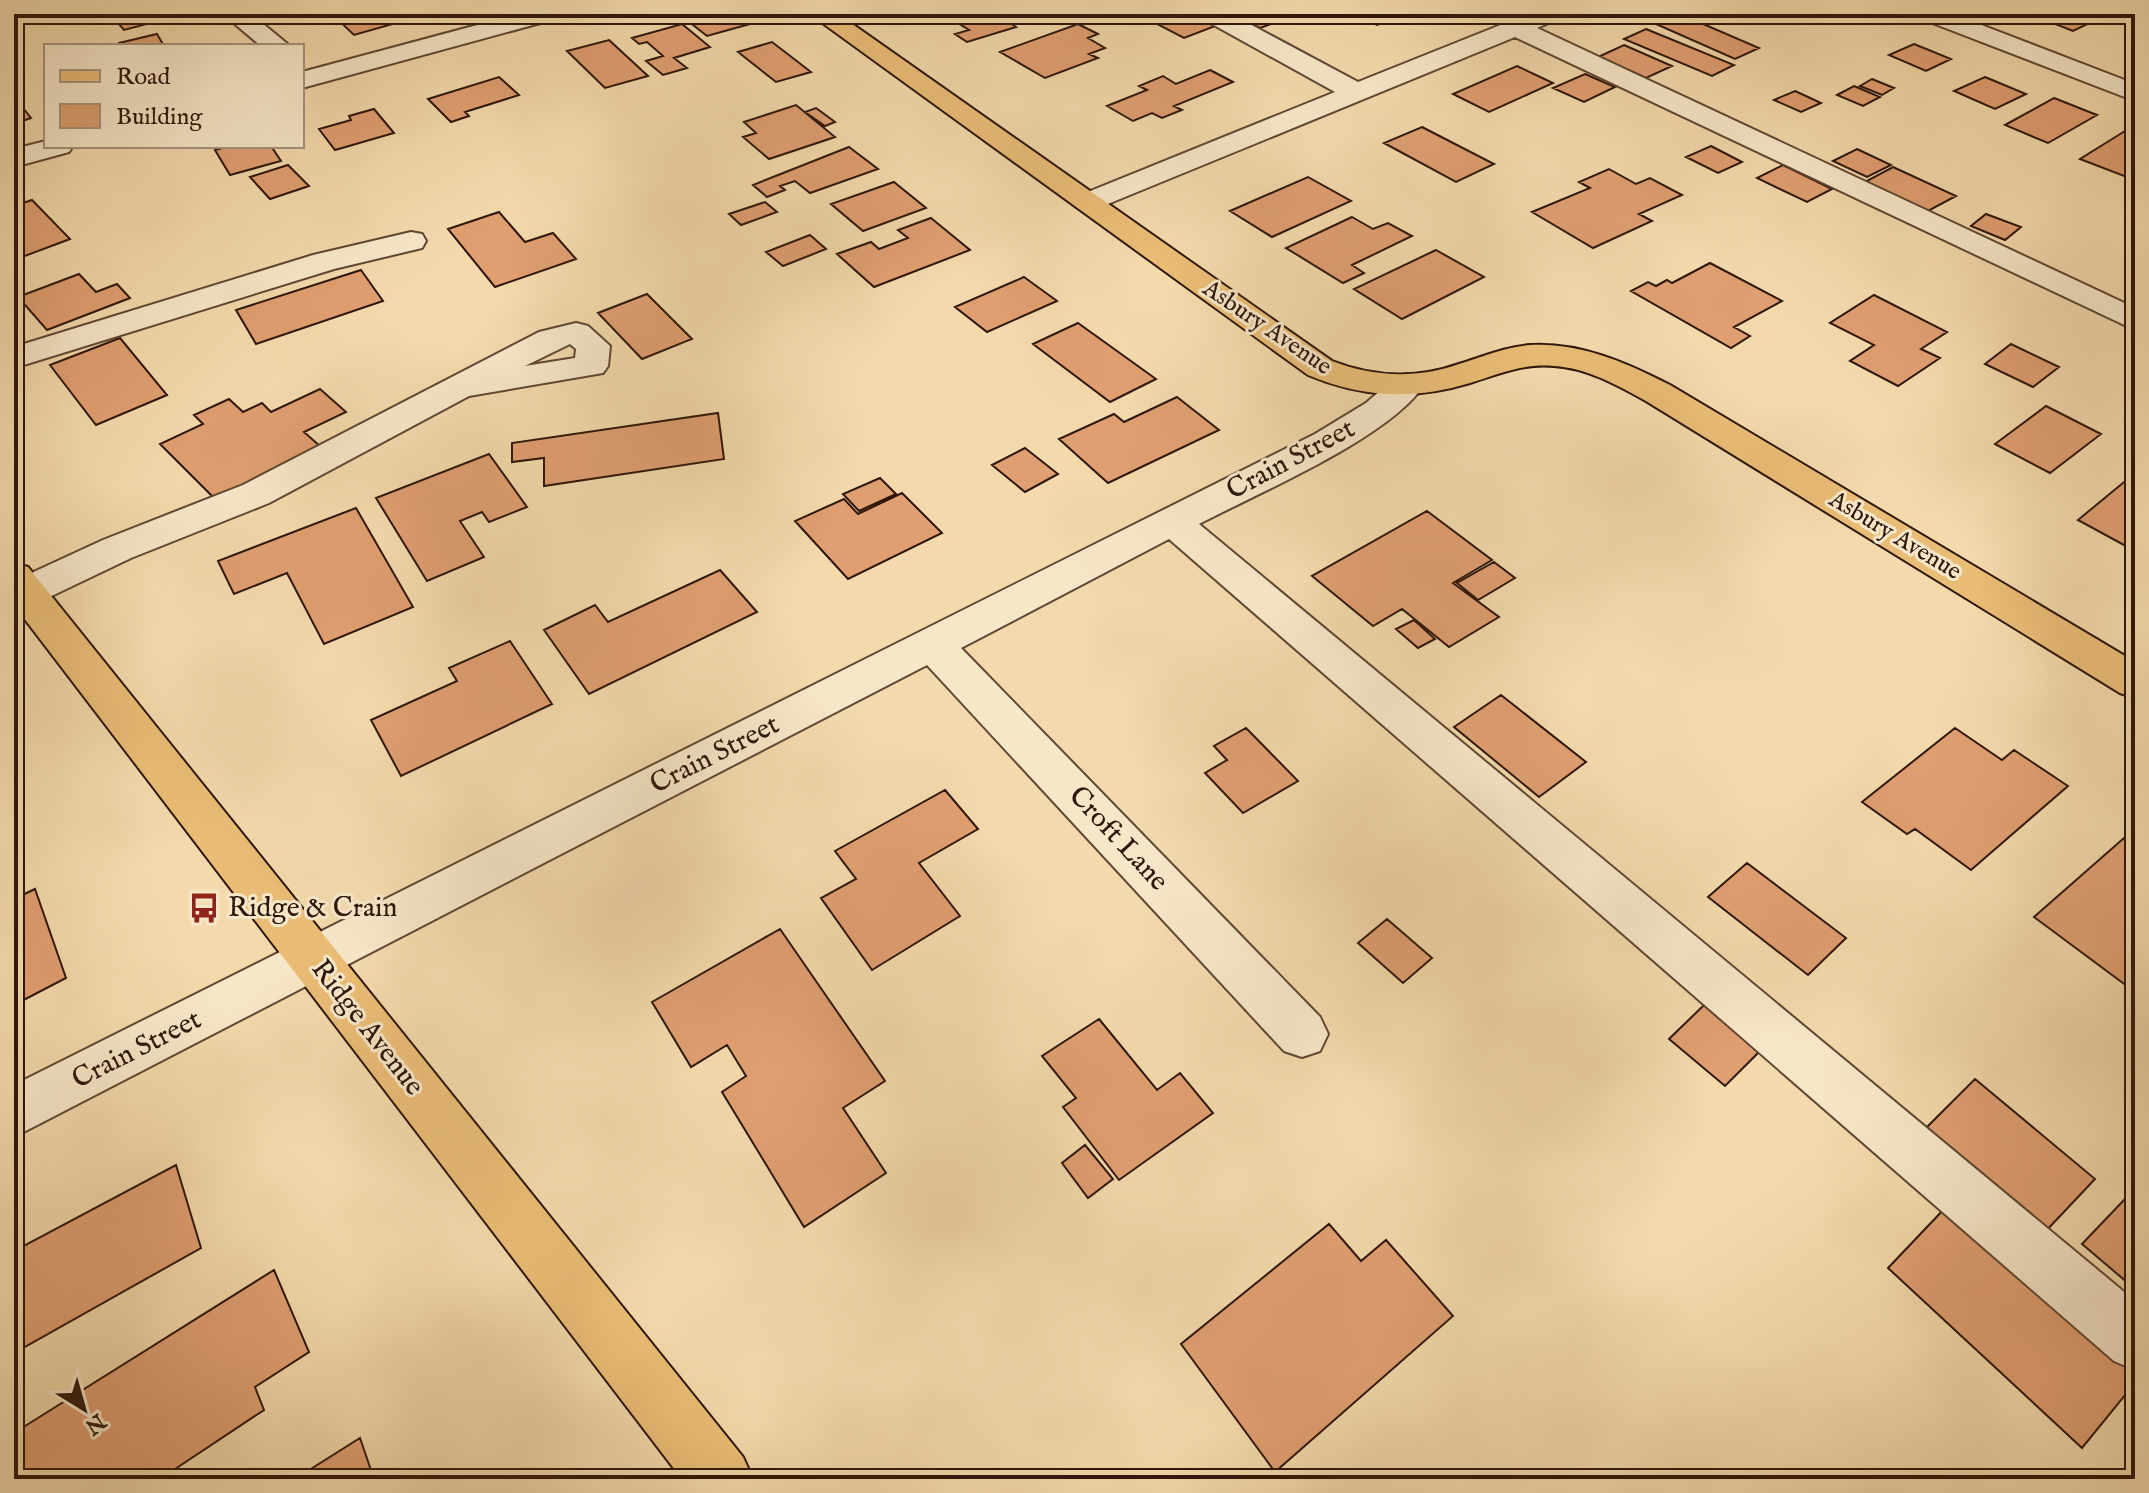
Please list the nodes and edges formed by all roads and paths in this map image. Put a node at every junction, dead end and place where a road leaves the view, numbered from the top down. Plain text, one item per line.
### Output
1 (235, 14) edge
2 (546, 14) edge
3 (822, 14) edge
4 (1212, 14) edge
5 (1550, 14) edge
6 (1931, 14) edge
7 (1517, 28) junction
8 (274, 44) edge
9 (307, 74) edge
10 (1358, 93) junction
11 (2135, 93) edge
12 (52, 148) edge
13 (14, 158) edge
14 (1088, 202) junction
15 (411, 241) dead end
16 (2135, 320) edge
17 (14, 358) edge
18 (1407, 385) junction
19 (459, 387) dead end
20 (1173, 522) junction
21 (20, 584) edge
22 (933, 645) junction
23 (2135, 682) edge
24 (313, 960) junction
25 (1302, 1034) dead end
26 (14, 1112) edge
27 (2135, 1340) edge
28 (721, 1479) edge

1 - 8 street
2 - 9 street
3 - 14 main road, Asbury Avenue
4 - 10 street
5 - 7 street
6 - 11 street
7 - 10 street
7 - 16 street
10 - 14 street
12 - 13 street
14 - 18 main road, Asbury Avenue
15 - 17 street
18 - 20 street, Crain Street
18 - 23 main road, Asbury Avenue
19 - 21 street
20 - 22 street, Crain Street
20 - 27 street
21 - 24 main road, Ridge Avenue
22 - 24 street, Crain Street
22 - 25 street, Croft Lane
24 - 26 street, Crain Street
24 - 28 main road, Ridge Avenue

